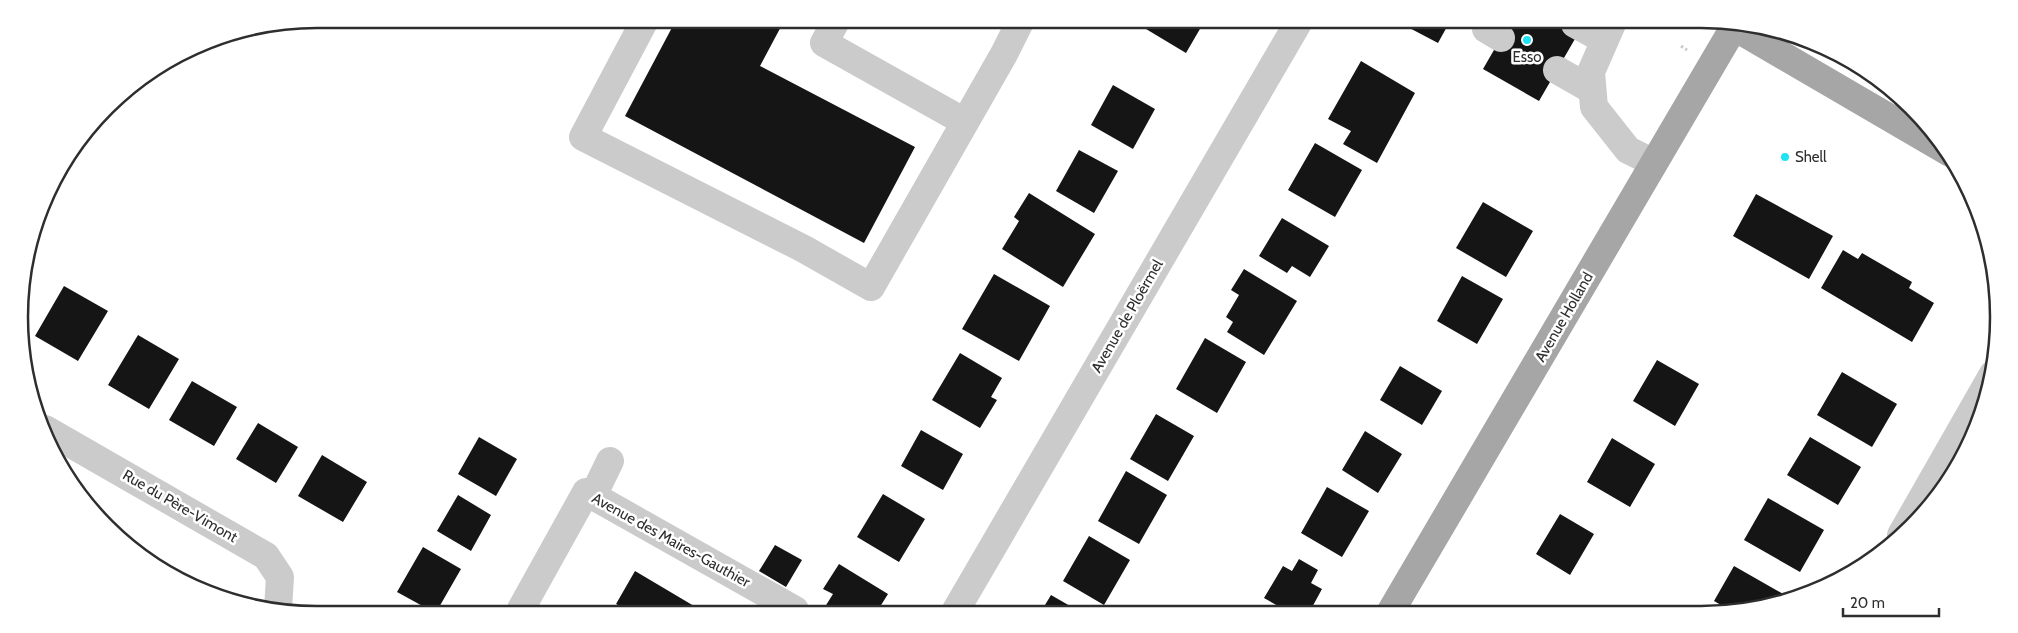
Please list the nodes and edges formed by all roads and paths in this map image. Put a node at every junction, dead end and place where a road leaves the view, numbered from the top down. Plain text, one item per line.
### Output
1 (641, 28) edge
2 (832, 28) edge
3 (1017, 28) edge
4 (1295, 28) edge
5 (1592, 28) edge
6 (1732, 29) edge
7 (1744, 31) edge
8 (1608, 32) edge
9 (1557, 70) dead end
10 (1592, 90) junction
11 (965, 122) junction
12 (1931, 141) edge
13 (1654, 163) junction
14 (1977, 404) edge
15 (52, 433) edge
16 (610, 461) dead end
17 (592, 496) junction
18 (1914, 512) edge
19 (278, 603) edge
20 (523, 606) edge
21 (788, 606) edge
22 (958, 606) edge
23 (1394, 606) edge

1 - 11 street
2 - 11 street
3 - 11 street
4 - 22 street, Avenue de Ploërmel
5 - 8 street
6 - 13 main road, Avenue Holland
7 - 12 main road
8 - 10 street
9 - 10 street
10 - 13 street
13 - 23 main road, Avenue Holland
14 - 18 street
15 - 19 street, Rue du Père-Vimont
16 - 17 street
17 - 20 street, Avenue des Maires-Gauthier
17 - 21 street, Avenue des Maires-Gauthier

